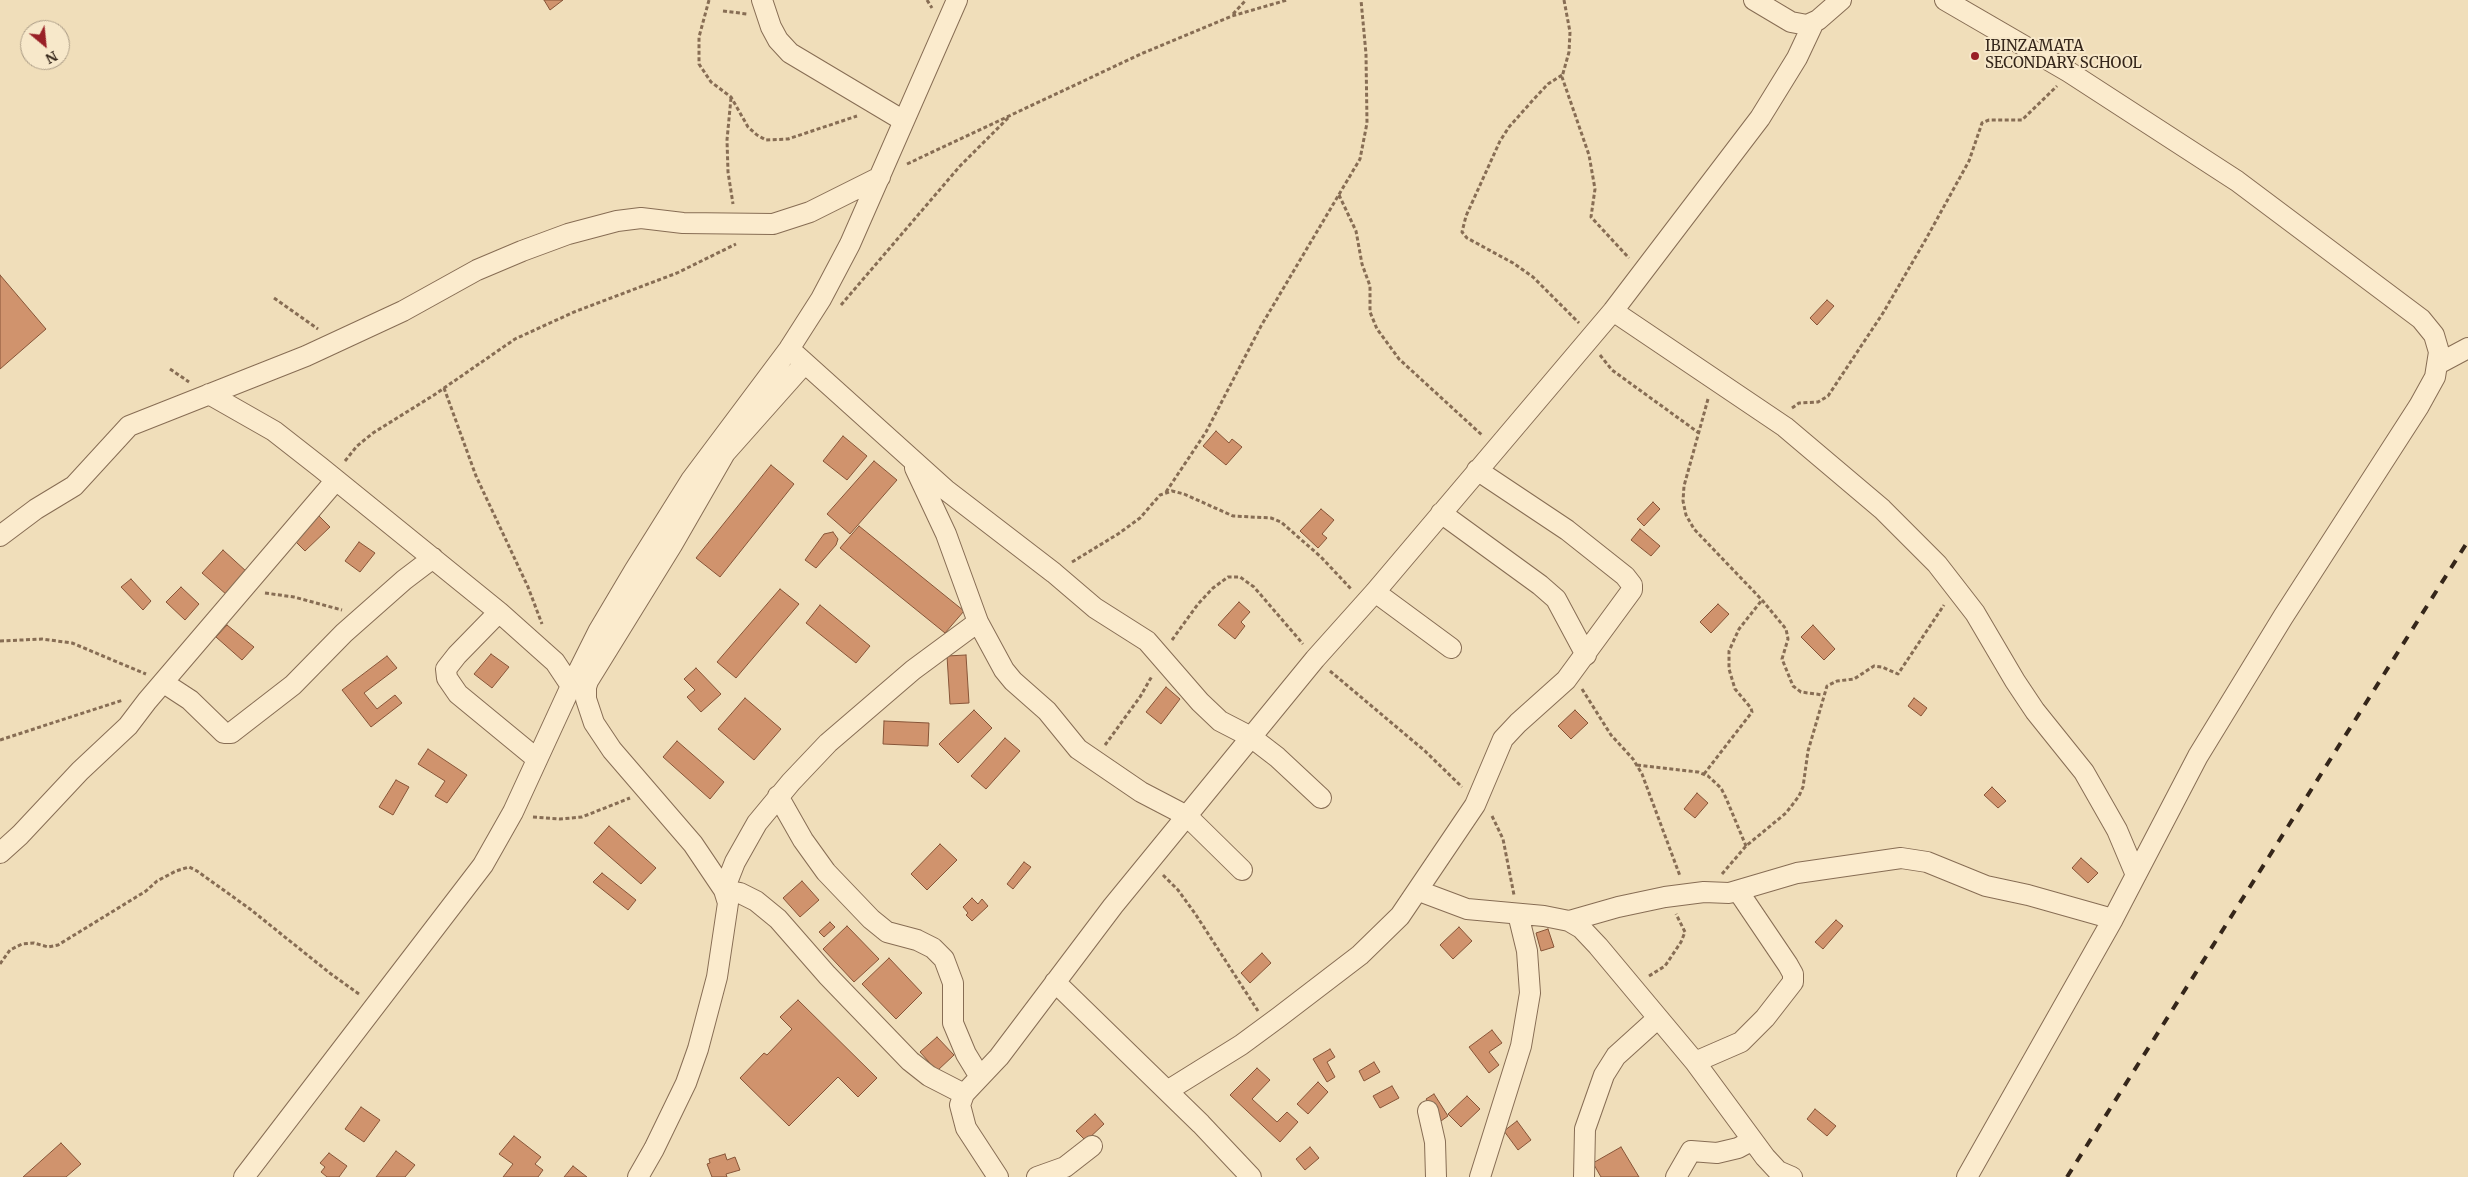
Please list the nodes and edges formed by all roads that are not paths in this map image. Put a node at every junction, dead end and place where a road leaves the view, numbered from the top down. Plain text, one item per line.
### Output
1 (762, 0) edge
2 (957, 0) edge
3 (1754, 0) edge
4 (1841, 0) edge
5 (1945, 0) edge
6 (1813, 24) junction
7 (904, 121) junction
8 (880, 177) junction
9 (1613, 311) junction
10 (2468, 348) edge
11 (789, 349) junction
12 (805, 363) junction
13 (2438, 364) junction
14 (208, 394) junction
15 (912, 461) junction
16 (1477, 470) junction
17 (336, 480) junction
18 (1441, 513) junction
19 (0, 536) edge
20 (433, 558) junction
21 (1370, 597) junction
22 (499, 612) junction
23 (978, 622) junction
24 (1451, 648) dead end
25 (1586, 655) junction
26 (571, 686) junction
27 (161, 687) junction
28 (1250, 737) junction
29 (537, 759) junction
30 (778, 796) junction
31 (1321, 798) dead end
32 (1187, 816) junction
33 (0, 853) edge
34 (1242, 870) dead end
35 (2136, 875) junction
36 (724, 890) junction
37 (1419, 891) junction
38 (1738, 891) junction
39 (1516, 907) junction
40 (2113, 919) junction
41 (1569, 921) junction
42 (1055, 982) junction
43 (1658, 1018) junction
44 (1695, 1062) junction
45 (980, 1077) junction
46 (1167, 1091) junction
47 (964, 1094) junction
48 (1428, 1111) dead end
49 (1751, 1141) junction
50 (1092, 1146) dead end
51 (1783, 1175) edge
52 (244, 1177) edge
53 (638, 1177) edge
54 (998, 1177) edge
55 (1037, 1177) edge
56 (1251, 1177) edge
57 (1436, 1177) edge
58 (1480, 1177) edge
59 (1584, 1177) edge
60 (1676, 1177) edge
61 (1967, 1177) edge

1 - 7 street
2 - 7 street
3 - 6 street
4 - 6 street
5 - 13 street
6 - 9 street
7 - 8 street
8 - 11 street
8 - 14 street
9 - 16 street
9 - 35 street
10 - 13 street
11 - 12 street
11 - 26 street
12 - 15 street
12 - 36 street
13 - 35 street
14 - 17 street
14 - 19 street
15 - 23 street
15 - 28 street
16 - 18 street
16 - 25 street
17 - 20 street
17 - 27 street
18 - 21 street
18 - 25 street
20 - 22 street
20 - 27 street
21 - 24 street
21 - 28 street
22 - 26 street
22 - 29 street
23 - 30 street
23 - 32 street
25 - 37 street
26 - 29 street
27 - 33 street
28 - 31 street
28 - 32 street
29 - 52 street
30 - 36 street
30 - 45 street
32 - 34 street
32 - 42 street
35 - 40 street
36 - 47 street
36 - 53 street
37 - 39 street
37 - 46 street
38 - 40 street
38 - 41 street
38 - 44 street
39 - 41 street
39 - 58 street
40 - 61 street
41 - 43 street
42 - 45 street
42 - 46 street
43 - 44 street
43 - 59 street
44 - 49 street
45 - 47 street
46 - 56 street
47 - 54 street
48 - 57 street
49 - 51 street
49 - 60 street
50 - 55 street

